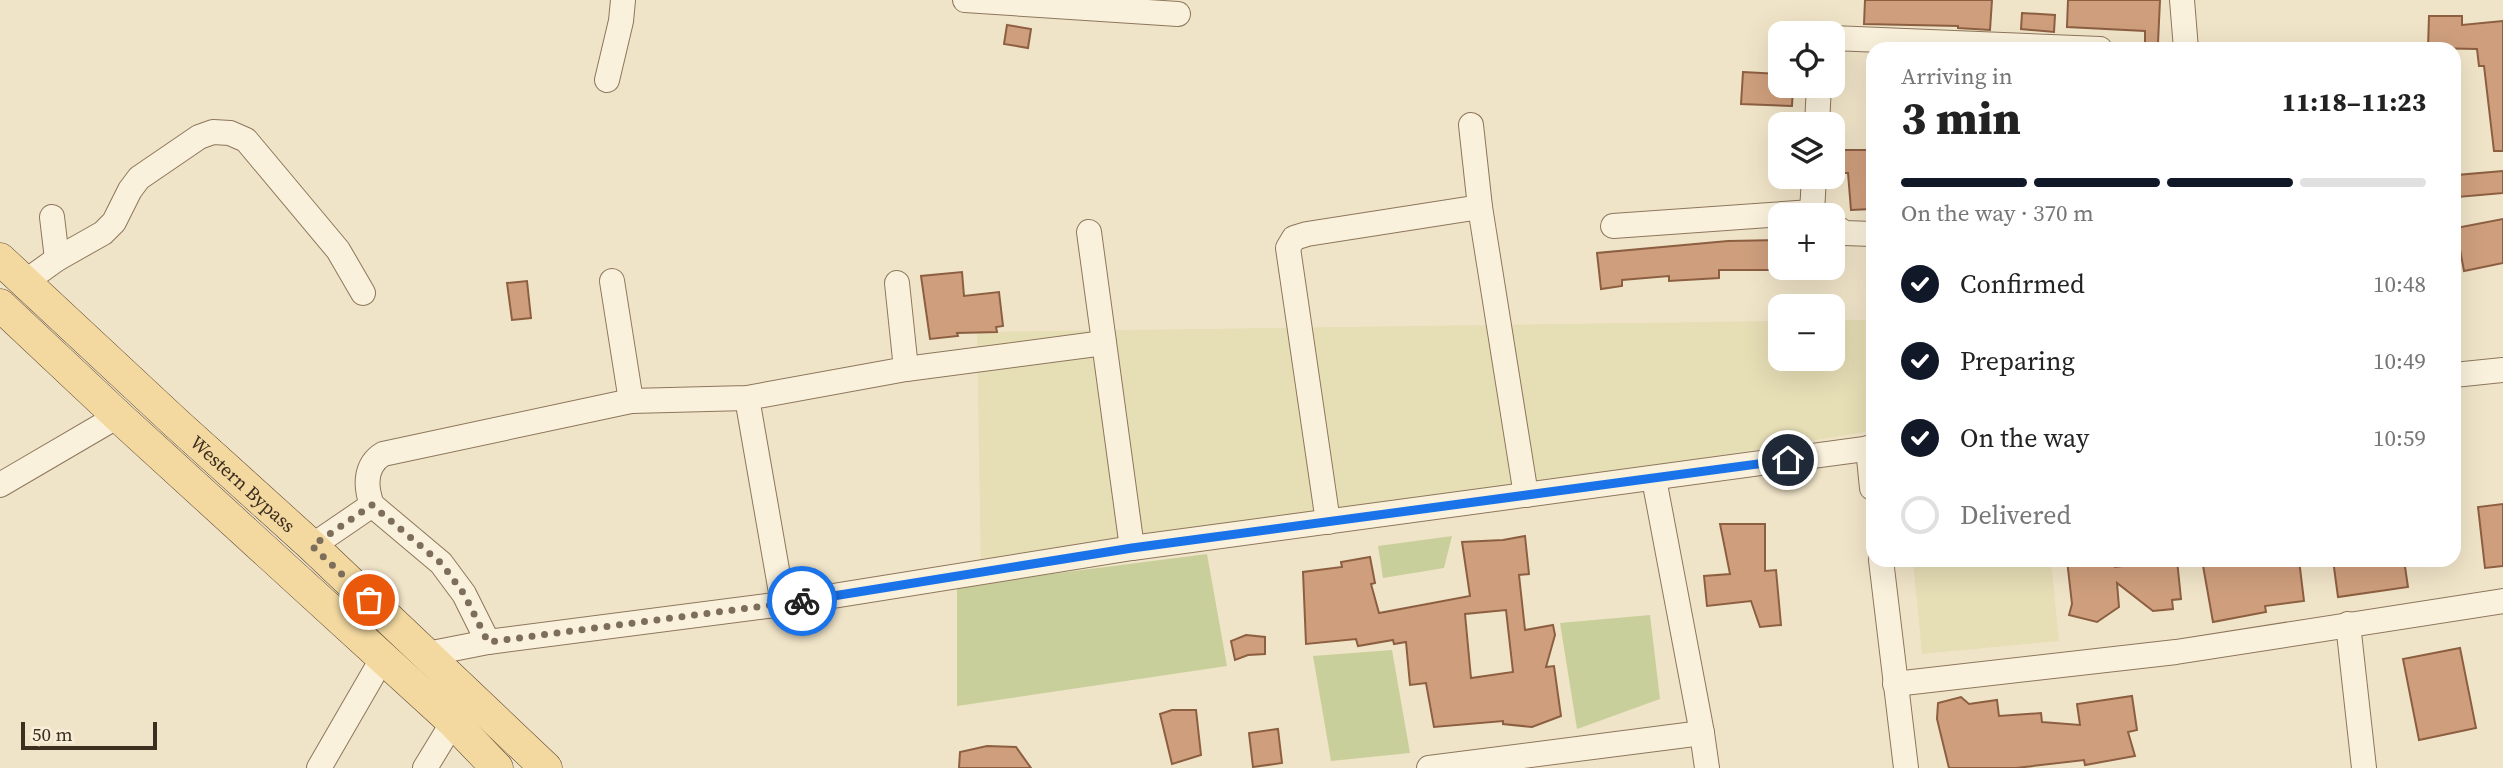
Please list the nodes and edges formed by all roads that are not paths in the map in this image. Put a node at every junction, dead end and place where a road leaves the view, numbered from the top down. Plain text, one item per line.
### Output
1 (623, 0) edge
2 (965, 0) edge
3 (2182, 0) edge
4 (1178, 14) dead end
5 (1845, 39) edge
6 (1929, 42) edge
7 (2185, 42) edge
8 (607, 80) dead end
9 (1471, 125) dead end
10 (1480, 207) junction
11 (52, 217) dead end
12 (1768, 219) edge
13 (1613, 226) dead end
14 (1089, 232) dead end
15 (1845, 233) edge
16 (1866, 234) edge
17 (0, 258) edge
18 (58, 259) junction
19 (612, 281) dead end
20 (25, 282) junction
21 (897, 283) dead end
22 (363, 292) dead end
23 (0, 305) edge
24 (1104, 343) junction
25 (906, 369) junction
26 (2503, 370) edge
27 (2461, 374) edge
28 (747, 398) junction
29 (631, 401) junction
30 (118, 416) junction
31 (176, 424) junction
32 (153, 448) junction
33 (1866, 449) edge
34 (1654, 479) junction
35 (0, 485) edge
36 (1526, 495) junction
37 (372, 505) junction
38 (1328, 522) junction
39 (312, 546) junction
40 (1132, 548) junction
41 (1882, 567) edge
42 (2503, 601) edge
43 (783, 604) junction
44 (2348, 624) junction
45 (488, 642) junction
46 (426, 654) junction
47 (382, 659) junction
48 (1895, 684) junction
49 (453, 722) junction
50 (1702, 733) junction
51 (319, 768) edge
52 (425, 768) edge
53 (497, 768) edge
54 (546, 768) edge
55 (1429, 768) edge
56 (1707, 768) edge
57 (1906, 768) edge
58 (2364, 768) edge

1 - 8 street
2 - 4 street
3 - 7 street
5 - 6 street
9 - 10 street
10 - 36 street
10 - 38 street
11 - 18 street
12 - 13 street
14 - 24 street
15 - 16 street
17 - 20 main road, Western Bypass
18 - 20 street
18 - 22 street
19 - 29 street
20 - 31 main road, Western Bypass
21 - 25 street
23 - 30 main road, Western Bypass
24 - 25 street
24 - 40 street
25 - 28 street
26 - 27 street
28 - 29 street
28 - 43 street
29 - 37 street
30 - 32 main road, Western Bypass
30 - 35 street
31 - 32 main road
31 - 39 main road, Western Bypass
32 - 47 main road, Western Bypass
33 - 34 street
34 - 36 street
34 - 50 street
36 - 38 street
37 - 39 street
37 - 45 street
38 - 40 street
39 - 46 main road, Western Bypass
40 - 43 street
41 - 48 street
42 - 44 street
43 - 45 street
44 - 48 street
44 - 58 street
45 - 46 street
46 - 54 main road, Western Bypass
47 - 49 main road, Western Bypass
47 - 51 street
48 - 57 street
49 - 52 street
49 - 53 main road, Western Bypass
50 - 55 street
50 - 56 street

